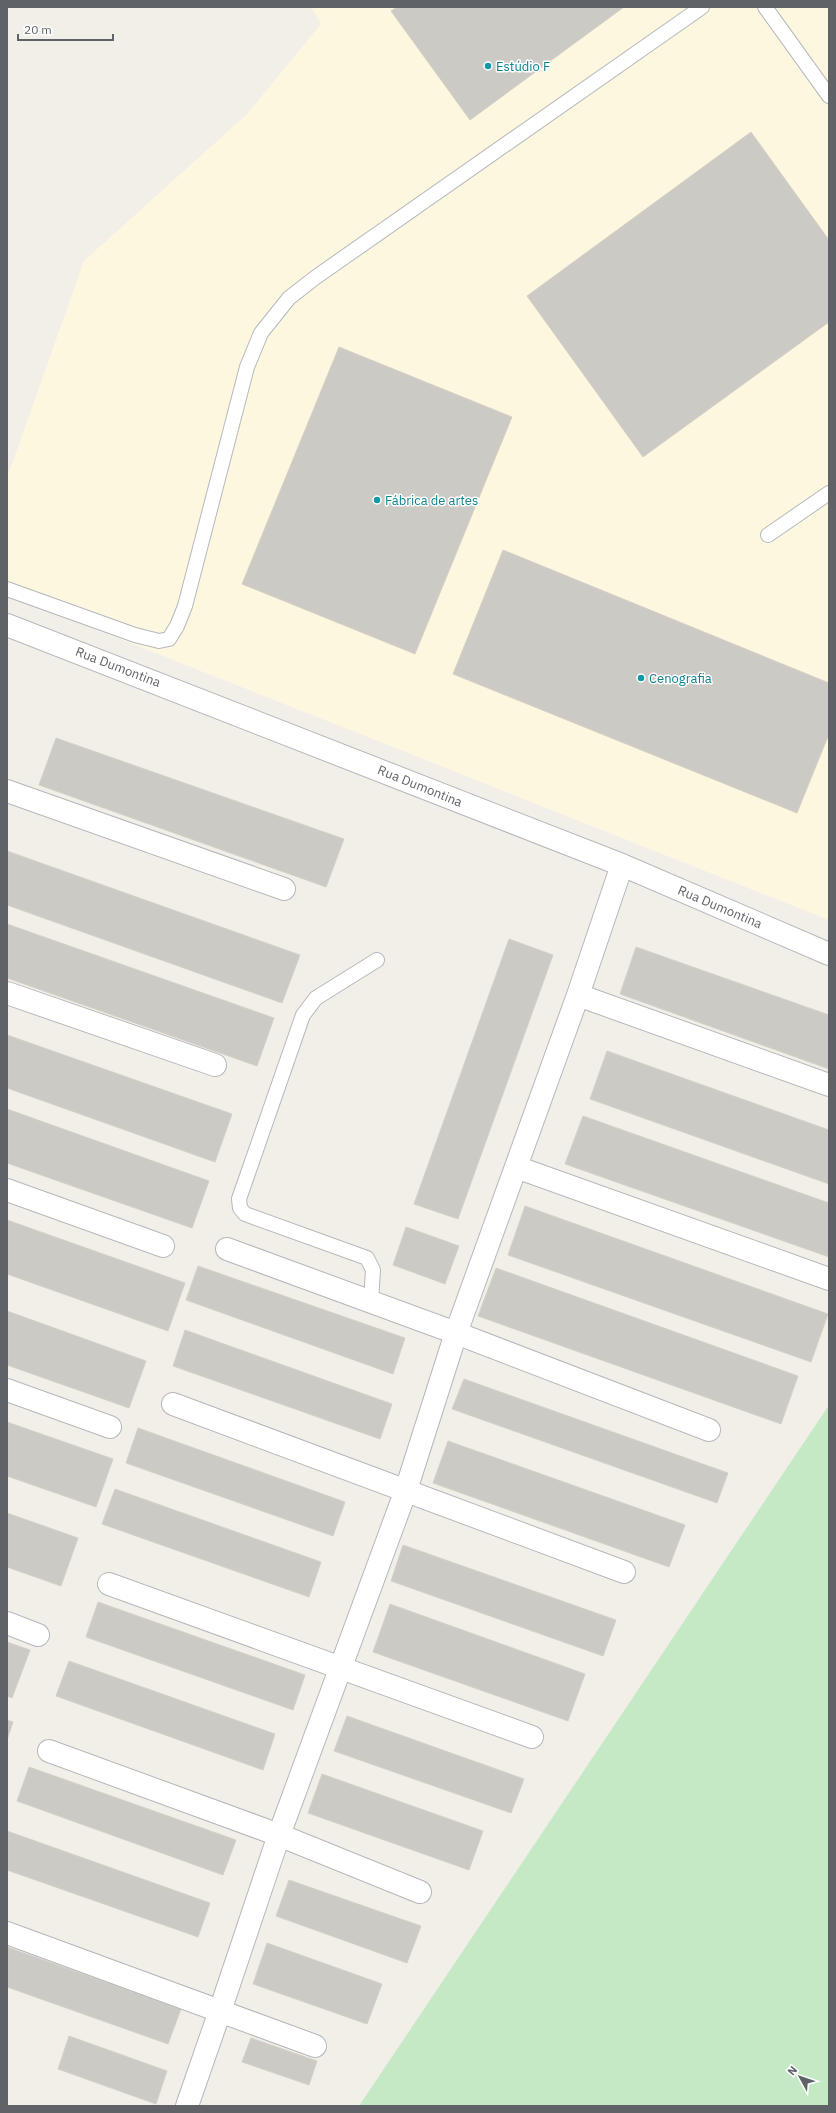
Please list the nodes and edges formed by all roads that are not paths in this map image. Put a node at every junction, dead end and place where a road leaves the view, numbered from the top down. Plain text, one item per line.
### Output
1 (702, 7) edge
2 (765, 7) edge
3 (829, 96) edge
4 (829, 493) edge
5 (768, 535) dead end
6 (7, 588) edge
7 (7, 625) edge
8 (7, 791) edge
9 (622, 865) junction
10 (284, 889) dead end
11 (829, 954) edge
12 (377, 960) dead end
13 (7, 993) edge
14 (578, 995) junction
15 (215, 1064) dead end
16 (829, 1085) edge
17 (516, 1167) junction
18 (7, 1190) edge
19 (163, 1246) dead end
20 (227, 1249) dead end
21 (829, 1279) edge
22 (370, 1301) junction
23 (456, 1333) junction
24 (7, 1390) edge
25 (173, 1404) dead end
26 (110, 1427) dead end
27 (709, 1430) dead end
28 (406, 1490) junction
29 (624, 1572) dead end
30 (110, 1584) dead end
31 (7, 1623) edge
32 (38, 1634) dead end
33 (339, 1668) junction
34 (532, 1737) dead end
35 (49, 1751) dead end
36 (279, 1835) junction
37 (420, 1892) dead end
38 (7, 1933) edge
39 (220, 2011) junction
40 (315, 2046) dead end
41 (187, 2106) edge

1 - 6 lane
2 - 3 lane
4 - 5 lane
7 - 9 street, Rua Dumontina
8 - 10 street
9 - 11 street, Rua Dumontina
9 - 14 street
12 - 22 lane
13 - 15 street
14 - 16 street
14 - 17 street
17 - 21 street
17 - 23 street
18 - 19 street
20 - 22 street
22 - 23 street
23 - 27 street
23 - 28 street
24 - 26 street
25 - 28 street
28 - 29 street
28 - 33 street
30 - 33 street
31 - 32 street
33 - 34 street
33 - 36 street
35 - 36 street
36 - 37 street
36 - 39 street
38 - 39 street
39 - 40 street
39 - 41 street

